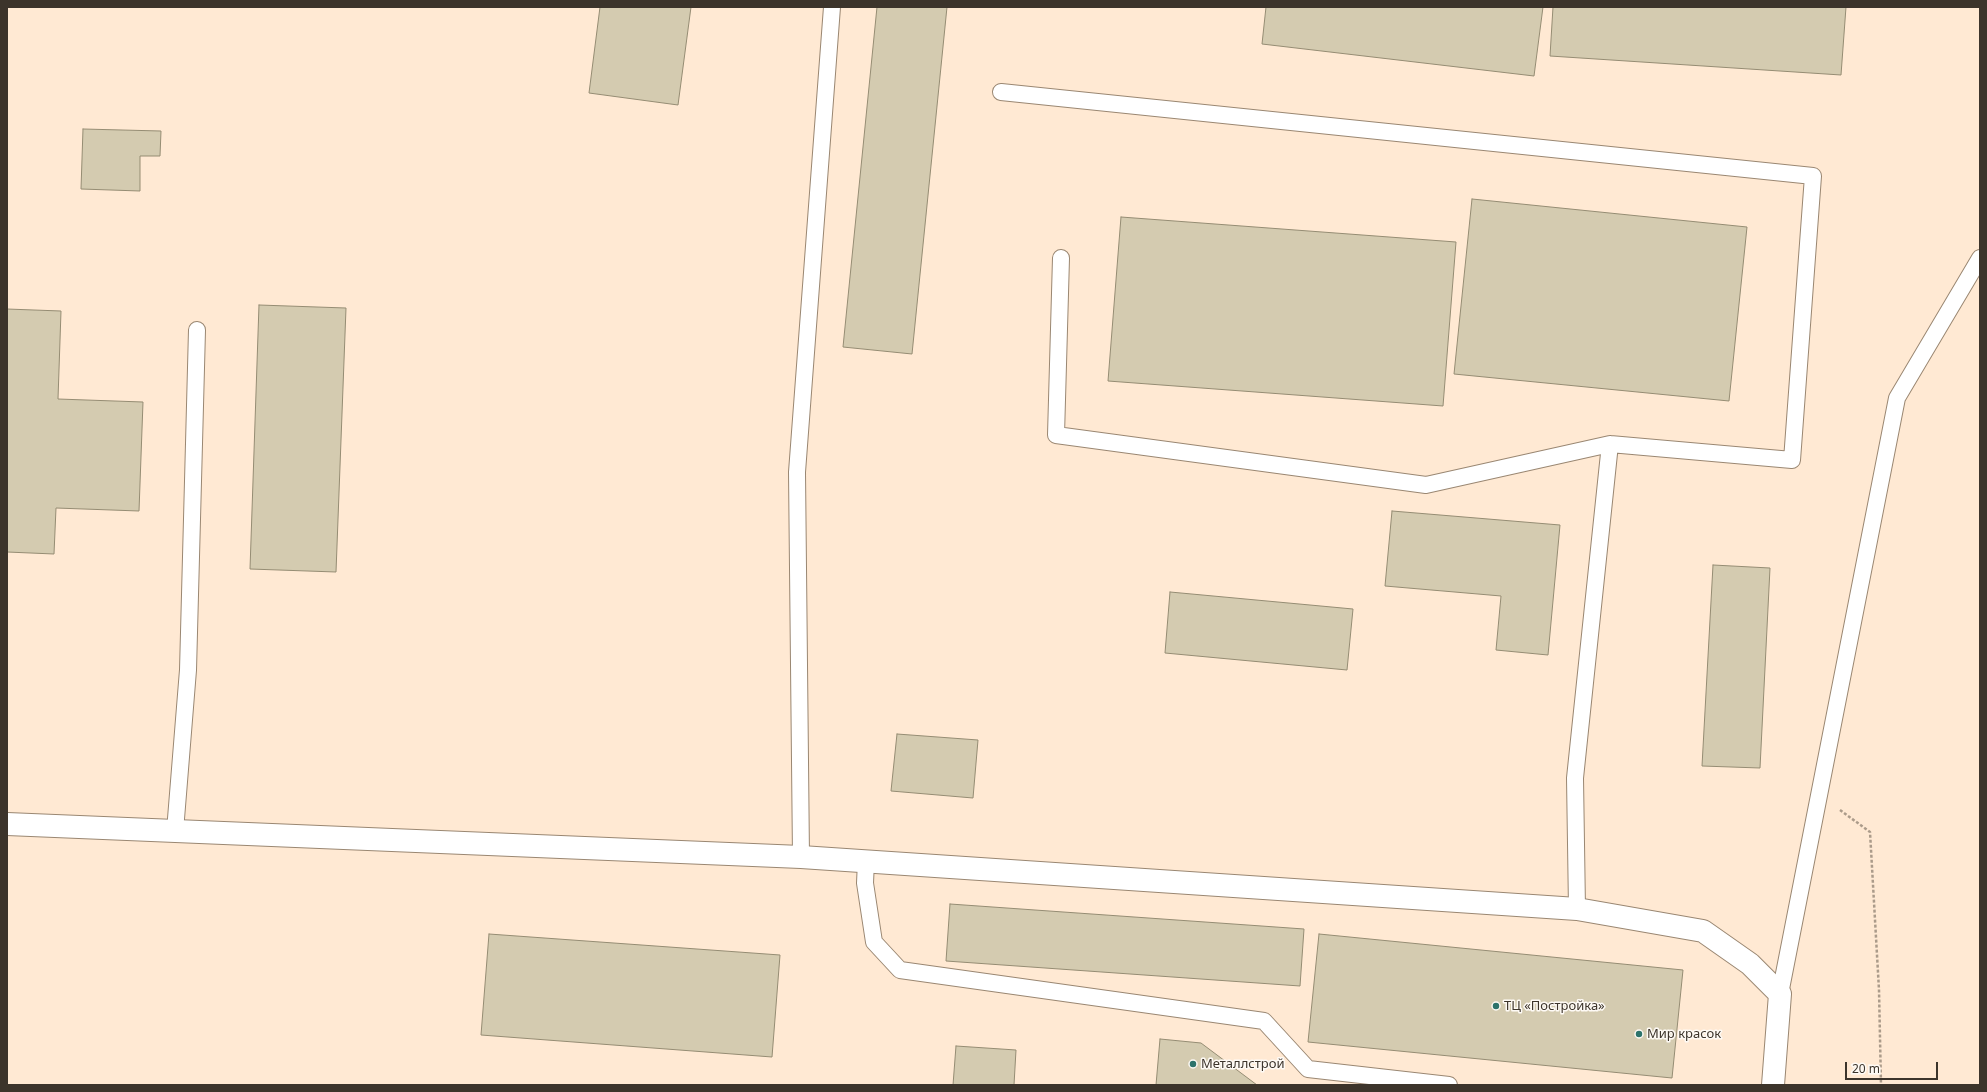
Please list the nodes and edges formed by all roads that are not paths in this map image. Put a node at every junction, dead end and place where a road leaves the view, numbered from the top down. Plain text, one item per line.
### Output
1 (832, 7) edge
2 (1001, 92) dead end
3 (1061, 258) dead end
4 (1980, 258) edge
5 (197, 330) dead end
6 (1610, 444) junction
7 (7, 824) edge
8 (175, 831) junction
9 (801, 856) junction
10 (866, 861) junction
11 (1577, 909) junction
12 (1780, 994) junction
13 (1449, 1085) edge
14 (1773, 1085) edge

1 - 9 lane
2 - 6 lane
3 - 6 lane
4 - 12 lane
5 - 8 lane
6 - 11 lane
7 - 8 street
8 - 9 street
9 - 10 street
10 - 11 street
10 - 13 lane
11 - 12 street
12 - 14 street

